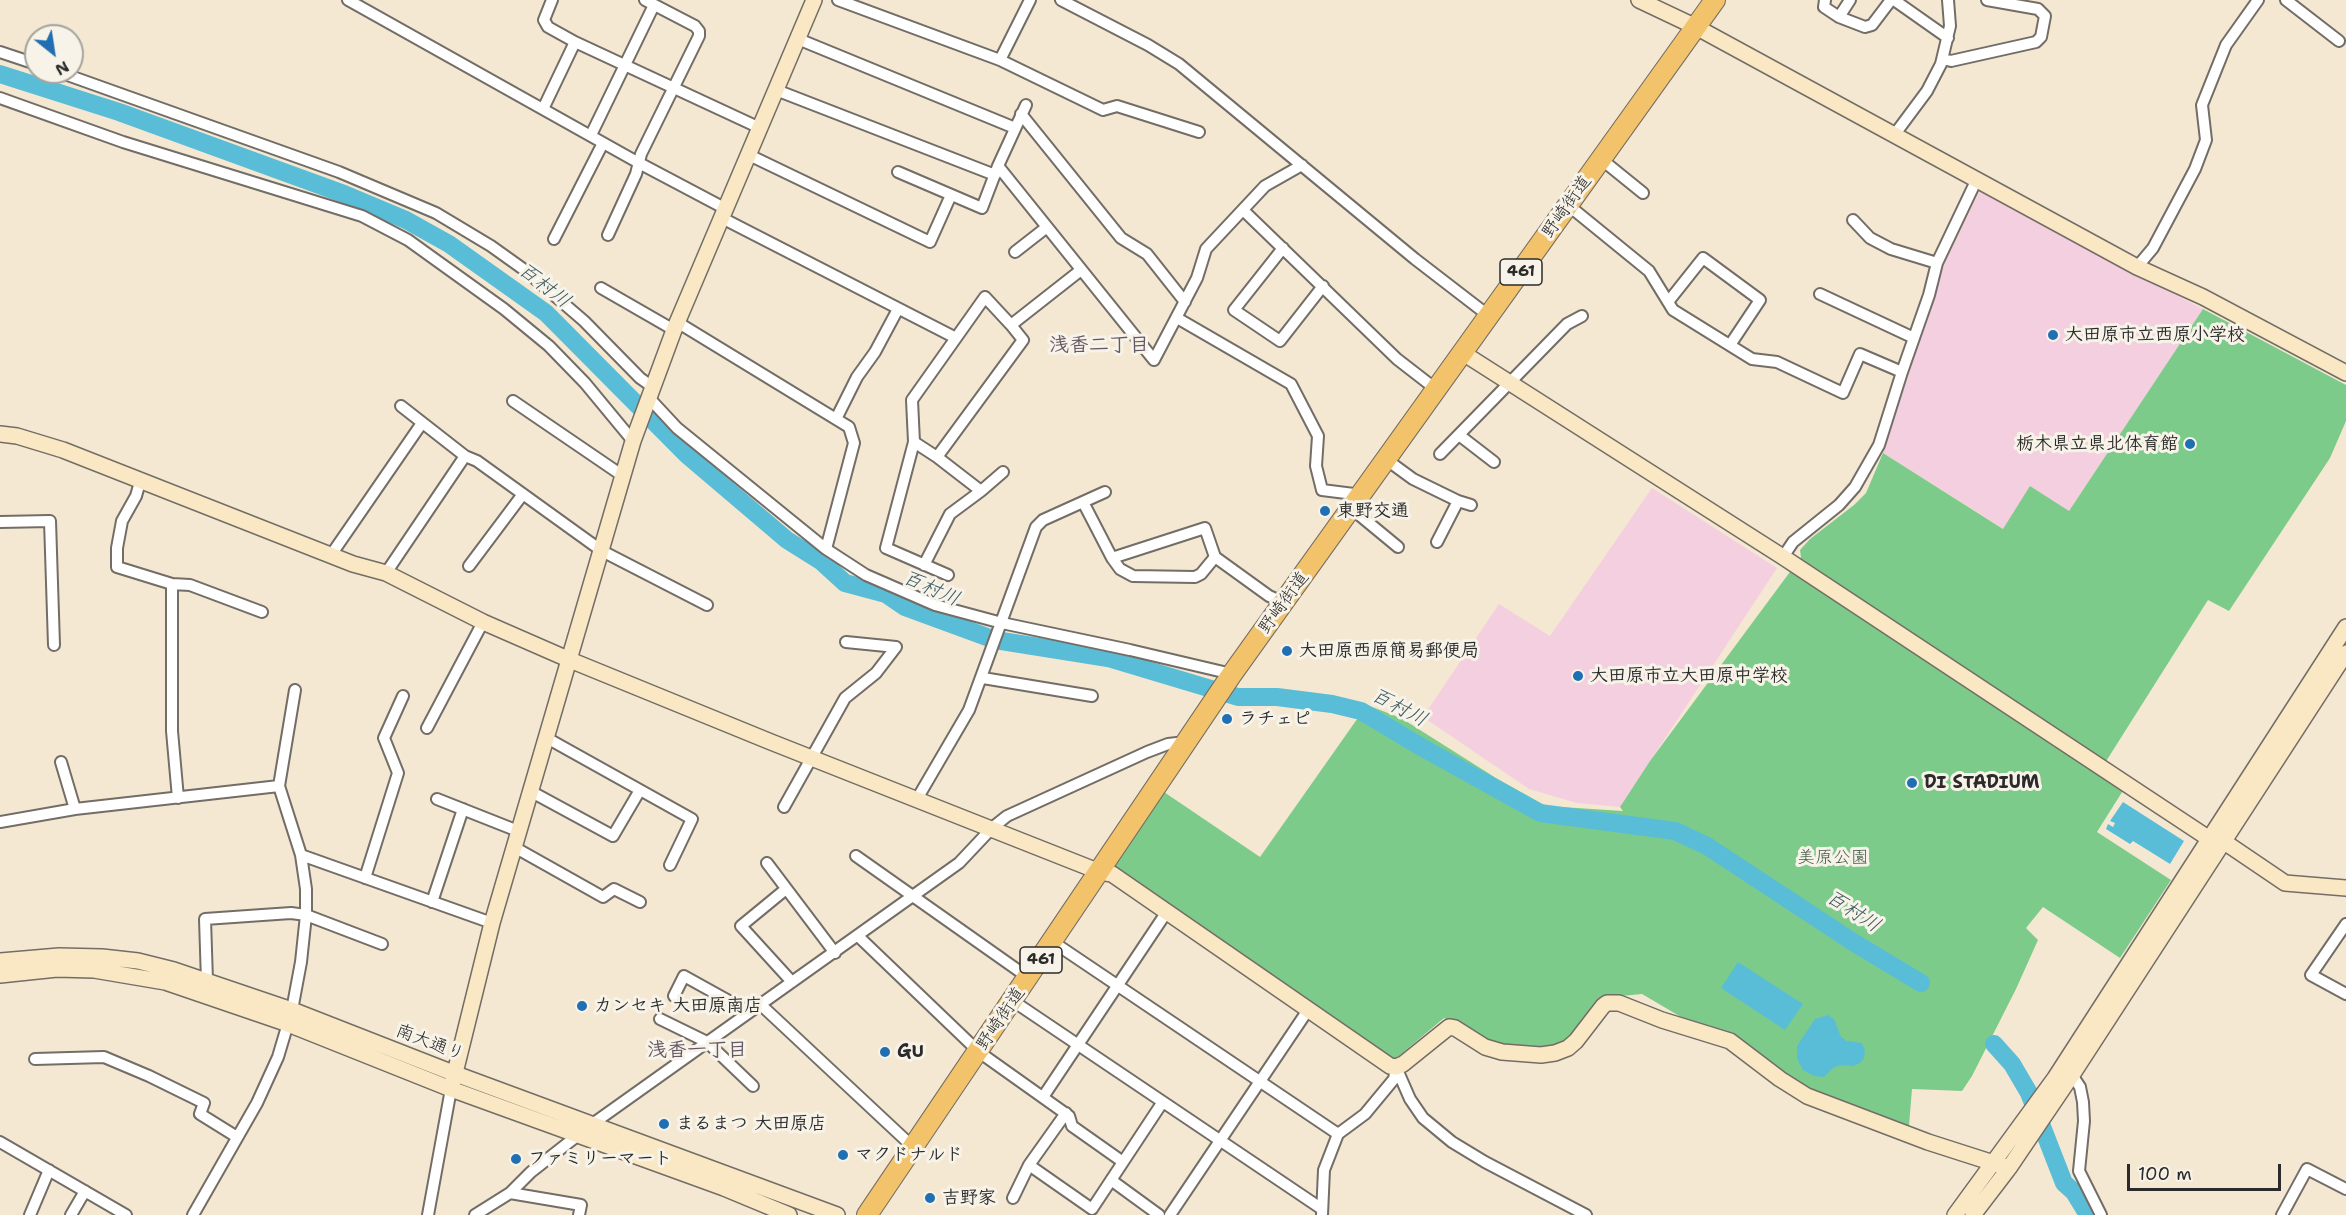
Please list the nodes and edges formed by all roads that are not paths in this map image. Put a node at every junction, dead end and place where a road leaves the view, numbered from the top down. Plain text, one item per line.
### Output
1 (348, 0) edge
2 (552, 0) edge
3 (813, 0) edge
4 (838, 0) edge
5 (1030, 0) edge
6 (1061, 0) edge
7 (1639, 0) edge
8 (1715, 0) edge
9 (1825, 0) edge
10 (1850, 0) edge
11 (1892, 0) edge
12 (1948, 0) edge
13 (1987, 0) edge
14 (2258, 0) edge
15 (2286, 0) edge
16 (649, 2) edge
17 (1839, 16) junction
18 (1696, 27) junction
19 (1948, 38) junction
20 (798, 39) junction
21 (2339, 41) dead end
22 (575, 42) junction
23 (0, 52) edge
24 (1943, 59) junction
25 (24, 60) edge
26 (1000, 60) junction
27 (626, 66) junction
28 (84, 81) edge
29 (675, 88) junction
30 (776, 90) junction
31 (0, 98) edge
32 (543, 109) junction
33 (760, 128) junction
34 (1015, 128) junction
35 (1199, 132) dead end
36 (1895, 134) junction
37 (591, 135) junction
38 (603, 143) junction
39 (748, 155) junction
40 (1601, 159) junction
41 (639, 163) junction
42 (1302, 165) junction
43 (997, 170) junction
44 (898, 172) dead end
45 (1977, 179) junction
46 (1643, 193) dead end
47 (951, 195) junction
48 (1568, 205) junction
49 (1243, 210) junction
50 (724, 213) junction
51 (1853, 220) dead end
52 (1047, 227) junction
53 (608, 235) dead end
54 (554, 239) dead end
55 (1284, 248) junction
56 (1015, 252) dead end
57 (1937, 262) junction
58 (2137, 267) junction
59 (1081, 270) junction
60 (1323, 286) junction
61 (601, 288) dead end
62 (1820, 294) dead end
63 (1185, 302) junction
64 (1668, 302) junction
65 (898, 309) junction
66 (1489, 316) junction
67 (1582, 316) dead end
68 (1177, 318) junction
69 (676, 326) junction
70 (1011, 326) junction
71 (956, 338) junction
72 (1914, 338) junction
73 (1730, 345) junction
74 (1463, 353) junction
75 (1902, 372) junction
76 (2346, 373) edge
77 (1509, 383) junction
78 (1437, 390) junction
79 (650, 397) junction
80 (513, 401) dead end
81 (400, 406) dead end
82 (836, 419) junction
83 (422, 423) junction
84 (0, 434) edge
85 (1459, 435) junction
86 (636, 436) junction
87 (914, 442) junction
88 (1440, 454) dead end
89 (465, 456) junction
90 (937, 457) junction
91 (1387, 460) junction
92 (1494, 462) dead end
93 (1004, 472) dead end
94 (623, 476) junction
95 (140, 482) junction
96 (981, 491) junction
97 (1105, 492) dead end
98 (523, 494) junction
99 (1458, 501) junction
100 (1083, 502) junction
101 (1357, 502) junction
102 (1471, 505) dead end
103 (0, 522) edge
104 (1437, 542) dead end
105 (1398, 547) dead end
106 (826, 549) junction
107 (602, 551) junction
108 (331, 555) junction
109 (1783, 557) junction
110 (1112, 558) junction
111 (1215, 558) junction
112 (924, 565) junction
113 (469, 566) dead end
114 (386, 573) junction
115 (948, 575) dead end
116 (172, 584) junction
117 (1285, 603) junction
118 (706, 605) dead end
119 (262, 612) dead end
120 (483, 622) junction
121 (1002, 623) junction
122 (2346, 627) edge
123 (846, 642) dead end
124 (54, 645) dead end
125 (2346, 653) edge
126 (570, 660) junction
127 (982, 678) junction
128 (1230, 678) junction
129 (295, 690) dead end
130 (403, 696) dead end
131 (1092, 696) dead end
132 (427, 728) dead end
133 (545, 737) junction
134 (1188, 741) junction
135 (812, 758) junction
136 (60, 762) dead end
137 (279, 786) junction
138 (640, 790) junction
139 (530, 791) junction
140 (178, 798) junction
141 (436, 798) dead end
142 (917, 799) junction
143 (784, 807) dead end
144 (75, 809) junction
145 (463, 809) junction
146 (0, 822) edge
147 (992, 828) junction
148 (518, 831) junction
149 (2216, 840) junction
150 (514, 847) junction
151 (301, 855) junction
152 (856, 856) dead end
153 (766, 863) dead end
154 (670, 865) dead end
155 (1100, 872) junction
156 (365, 878) junction
157 (2346, 888) edge
158 (786, 889) junction
159 (914, 896) junction
160 (432, 902) junction
161 (640, 902) dead end
162 (1166, 914) junction
163 (306, 915) junction
164 (492, 923) junction
165 (2346, 924) edge
166 (859, 937) junction
167 (1053, 942) junction
168 (382, 944) dead end
169 (835, 953) junction
170 (0, 961) edge
171 (0, 975) edge
172 (1029, 978) junction
173 (207, 981) junction
174 (792, 982) junction
175 (1119, 985) junction
176 (2346, 994) edge
177 (674, 996) dead end
178 (1013, 1002) junction
179 (760, 1004) junction
180 (1308, 1010) junction
181 (749, 1012) junction
182 (290, 1017) junction
183 (660, 1019) dead end
184 (707, 1042) junction
185 (1078, 1045) junction
186 (979, 1053) junction
187 (35, 1059) dead end
188 (1396, 1067) junction
189 (2072, 1075) junction
190 (452, 1081) junction
191 (1261, 1082) junction
192 (753, 1086) dead end
193 (1043, 1097) junction
194 (2046, 1102) junction
195 (1162, 1103) junction
196 (1066, 1113) junction
197 (591, 1125) junction
198 (1338, 1134) junction
199 (579, 1136) junction
200 (237, 1137) junction
201 (0, 1142) edge
202 (1220, 1142) junction
203 (913, 1147) junction
204 (1123, 1162) junction
205 (1029, 1165) junction
206 (2002, 1165) junction
207 (49, 1170) junction
208 (1111, 1180) junction
209 (2346, 1189) edge
210 (85, 1191) junction
211 (510, 1192) junction
212 (1013, 1198) dead end
213 (1322, 1212) edge
214 (30, 1215) edge
215 (71, 1215) edge
216 (126, 1215) edge
217 (193, 1215) edge
218 (428, 1215) edge
219 (475, 1215) edge
220 (579, 1215) edge
221 (788, 1215) edge
222 (837, 1215) edge
223 (867, 1215) edge
224 (1159, 1215) edge
225 (1170, 1215) edge
226 (1586, 1215) edge
227 (1955, 1215) edge
228 (1973, 1215) edge
229 (2101, 1215) edge
230 (2282, 1215) edge

1 - 32 street
2 - 22 street
3 - 20 street
4 - 26 street
5 - 26 street
6 - 42 street
7 - 18 street
8 - 18 highway, 野崎街道 / 461
9 - 17 street
10 - 17 street
11 - 17 street
11 - 19 street
12 - 19 street
13 - 24 street
14 - 58 street
15 - 21 street
16 - 27 street
16 - 29 street
18 - 36 street
18 - 40 highway, 野崎街道 / 461
19 - 24 street
20 - 30 street
20 - 34 street
22 - 27 street
22 - 32 street
23 - 25 street
24 - 36 street
26 - 35 street
27 - 29 street
27 - 37 street
28 - 79 street
29 - 33 street
29 - 41 street
30 - 33 street
30 - 43 street
31 - 86 street
32 - 37 street
33 - 39 street
34 - 43 street
34 - 63 street
36 - 45 street
37 - 38 street
38 - 41 street
38 - 54 street
39 - 47 street
39 - 50 street
40 - 46 street
40 - 48 highway, 野崎街道 / 461
41 - 50 street
41 - 53 street
42 - 49 street
42 - 66 street
43 - 47 street
43 - 52 street
44 - 47 street
45 - 57 street
45 - 58 street
48 - 64 street
48 - 66 highway, 野崎街道 / 461
49 - 55 street
49 - 63 street
50 - 65 street
50 - 69 street
51 - 57 street
52 - 56 street
52 - 59 street
55 - 60 street
55 - 60 street
57 - 72 street
58 - 76 street
59 - 68 street
59 - 70 street
60 - 78 street
61 - 69 street
62 - 72 street
63 - 68 street
64 - 73 street
64 - 73 street
65 - 71 street
65 - 82 street
66 - 74 highway, 野崎街道 / 461
67 - 77 street
68 - 101 street
69 - 79 street
69 - 82 street
70 - 71 street
70 - 90 street
71 - 87 street
72 - 75 street
73 - 75 street
74 - 77 street
74 - 78 highway, 野崎街道 / 461
75 - 109 street
77 - 85 street
77 - 109 street
78 - 91 highway, 野崎街道 / 461
79 - 86 street
79 - 106 street
80 - 94 street
81 - 83 street
82 - 106 street
83 - 89 street
83 - 108 street
84 - 95 street
85 - 88 street
85 - 92 street
86 - 94 street
87 - 90 street
87 - 112 street
89 - 98 street
89 - 114 street
90 - 96 street
91 - 99 street
91 - 101 highway, 野崎街道 / 461
93 - 96 street
94 - 107 street
95 - 108 street
95 - 116 street
96 - 112 street
97 - 100 street
98 - 107 street
98 - 113 street
99 - 102 street
99 - 104 street
100 - 110 street
100 - 121 street
101 - 105 street
101 - 117 highway, 野崎街道 / 461
103 - 124 street
106 - 121 street
107 - 118 street
107 - 126 street
108 - 114 street
109 - 149 street
110 - 111 street
110 - 111 street
111 - 117 street
112 - 115 street
114 - 120 street
116 - 119 street
116 - 140 street
117 - 128 highway, 野崎街道 / 461
120 - 126 street
120 - 132 street
121 - 127 street
121 - 128 street
122 - 149 street
123 - 135 street
125 - 149 street
126 - 133 street
126 - 135 street
127 - 131 street
127 - 142 street
128 - 134 highway, 野崎街道 / 461
129 - 137 street
130 - 156 street
133 - 138 street
133 - 139 street
134 - 147 street
134 - 155 highway, 野崎街道 / 461
135 - 142 street
135 - 143 street
136 - 144 street
137 - 140 street
137 - 151 street
138 - 139 street
138 - 154 street
139 - 148 street
140 - 144 street
141 - 145 street
142 - 147 street
144 - 146 street
145 - 148 street
145 - 160 street
147 - 155 street
147 - 159 street
148 - 150 street
149 - 157 street
149 - 189 street
149 - 194 street
150 - 161 street
150 - 164 street
151 - 156 street
151 - 163 street
152 - 159 street
153 - 158 street
155 - 162 street
155 - 167 highway, 野崎街道 / 461
156 - 160 street
158 - 169 street
158 - 174 street
159 - 166 street
159 - 172 street
160 - 164 street
162 - 175 street
162 - 180 street
163 - 168 street
163 - 173 street
163 - 182 street
164 - 190 street
165 - 176 street
166 - 169 street
166 - 186 street
167 - 172 highway, 野崎街道 / 461
167 - 175 street
169 - 174 street
170 - 173 street, 南大通り
171 - 182 street, 南大通り
172 - 178 highway, 野崎街道 / 461
173 - 182 street, 南大通り
174 - 179 street
175 - 185 street
175 - 191 street
177 - 181 street
178 - 185 street
178 - 186 highway, 野崎街道 / 461
179 - 181 street
179 - 203 street
180 - 188 street
180 - 191 street
181 - 184 street
182 - 190 street, 南大通り
182 - 200 street
183 - 184 street
184 - 192 street
184 - 197 street
185 - 193 street
185 - 195 street
186 - 193 street
186 - 203 highway, 野崎街道 / 461
187 - 200 street
188 - 198 street
188 - 206 street
188 - 226 street
189 - 194 street
189 - 229 street
190 - 197 street, 南大通り
190 - 199 street, 南大通り
190 - 218 street
191 - 198 street
191 - 202 street
193 - 196 street
194 - 206 street
195 - 202 street
195 - 204 street
196 - 204 street
196 - 205 street
197 - 199 street
197 - 222 street, 南大通り
198 - 213 street
199 - 211 street
199 - 221 street, 南大通り
200 - 217 street
201 - 207 street
202 - 213 street
202 - 225 street
203 - 223 highway, 野崎街道 / 461
204 - 208 street
205 - 208 street
205 - 212 street
206 - 227 street
206 - 228 street
207 - 210 street
207 - 214 street
208 - 224 street
209 - 230 street
210 - 215 street
210 - 216 street
211 - 219 street
211 - 220 street

